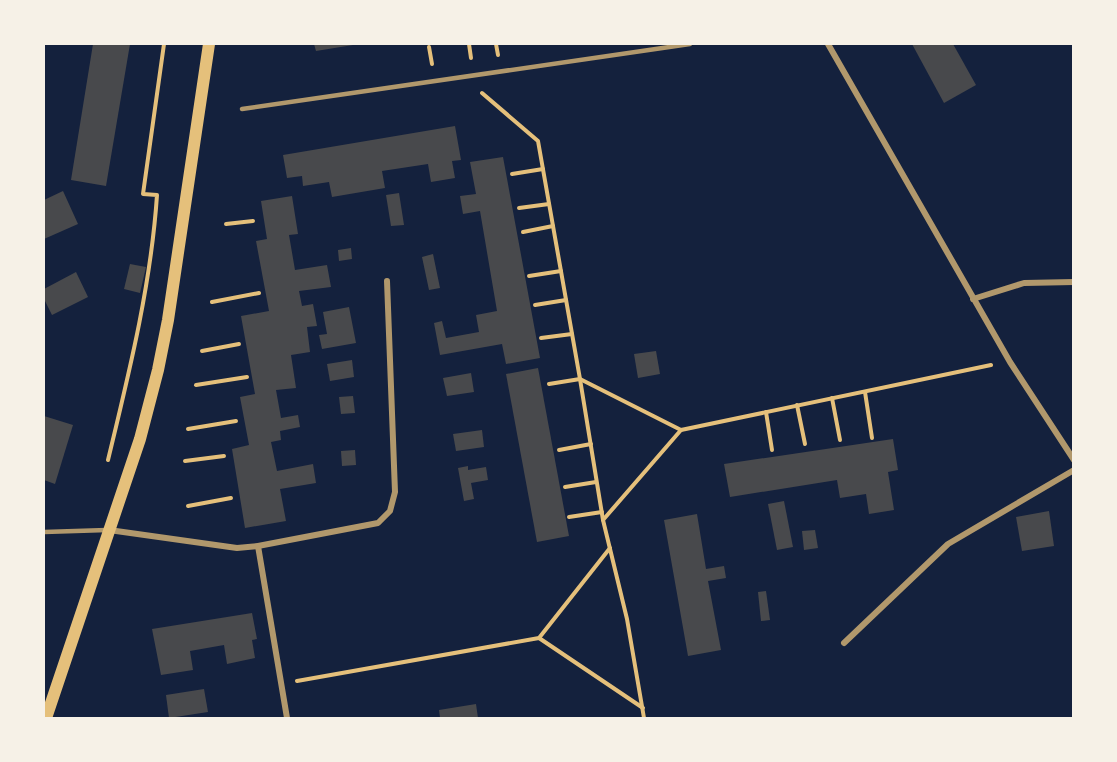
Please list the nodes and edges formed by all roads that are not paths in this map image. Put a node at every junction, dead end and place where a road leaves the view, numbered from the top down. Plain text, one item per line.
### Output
1 (209, 44) edge
2 (690, 44) edge
3 (828, 44) edge
4 (242, 109) dead end
5 (387, 281) dead end
6 (1074, 282) edge
7 (973, 299) junction
8 (1074, 460) edge
9 (1074, 470) edge
10 (109, 530) junction
11 (44, 532) edge
12 (258, 546) junction
13 (844, 643) dead end
14 (46, 718) edge
15 (287, 718) edge

1 - 10 main road
2 - 4 lane
3 - 7 street
5 - 12 street
6 - 7 street
7 - 8 street
9 - 13 street
10 - 11 lane
10 - 12 street
10 - 14 main road
12 - 15 street

